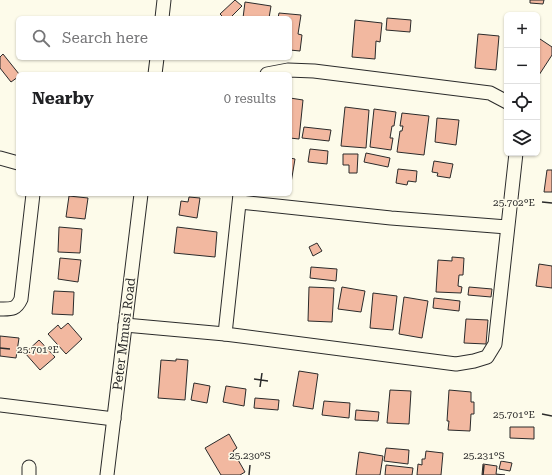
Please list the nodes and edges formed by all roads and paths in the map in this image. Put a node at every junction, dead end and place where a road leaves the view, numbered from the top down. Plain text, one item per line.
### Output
1 (164, 0) edge
2 (162, 16) edge
3 (157, 60) edge
4 (155, 72) edge
5 (278, 72) edge
6 (504, 100) edge
7 (516, 156) edge
8 (0, 158) edge
9 (16, 162) edge
10 (33, 196) edge
11 (141, 196) edge
12 (240, 198) edge
13 (507, 227) junction
14 (0, 309) edge
15 (125, 325) junction
16 (225, 334) junction
17 (0, 405) edge
18 (114, 419) junction
19 (107, 475) edge

1 - 2 street
3 - 4 street
5 - 6 street
7 - 13 street
8 - 9 street
10 - 14 street
11 - 15 street, Peter Mmusi Road
12 - 13 street
12 - 16 street
13 - 16 street
15 - 16 street
15 - 18 street, Peter Mmusi Road
17 - 18 street
18 - 19 street, Peter Mmusi Road

